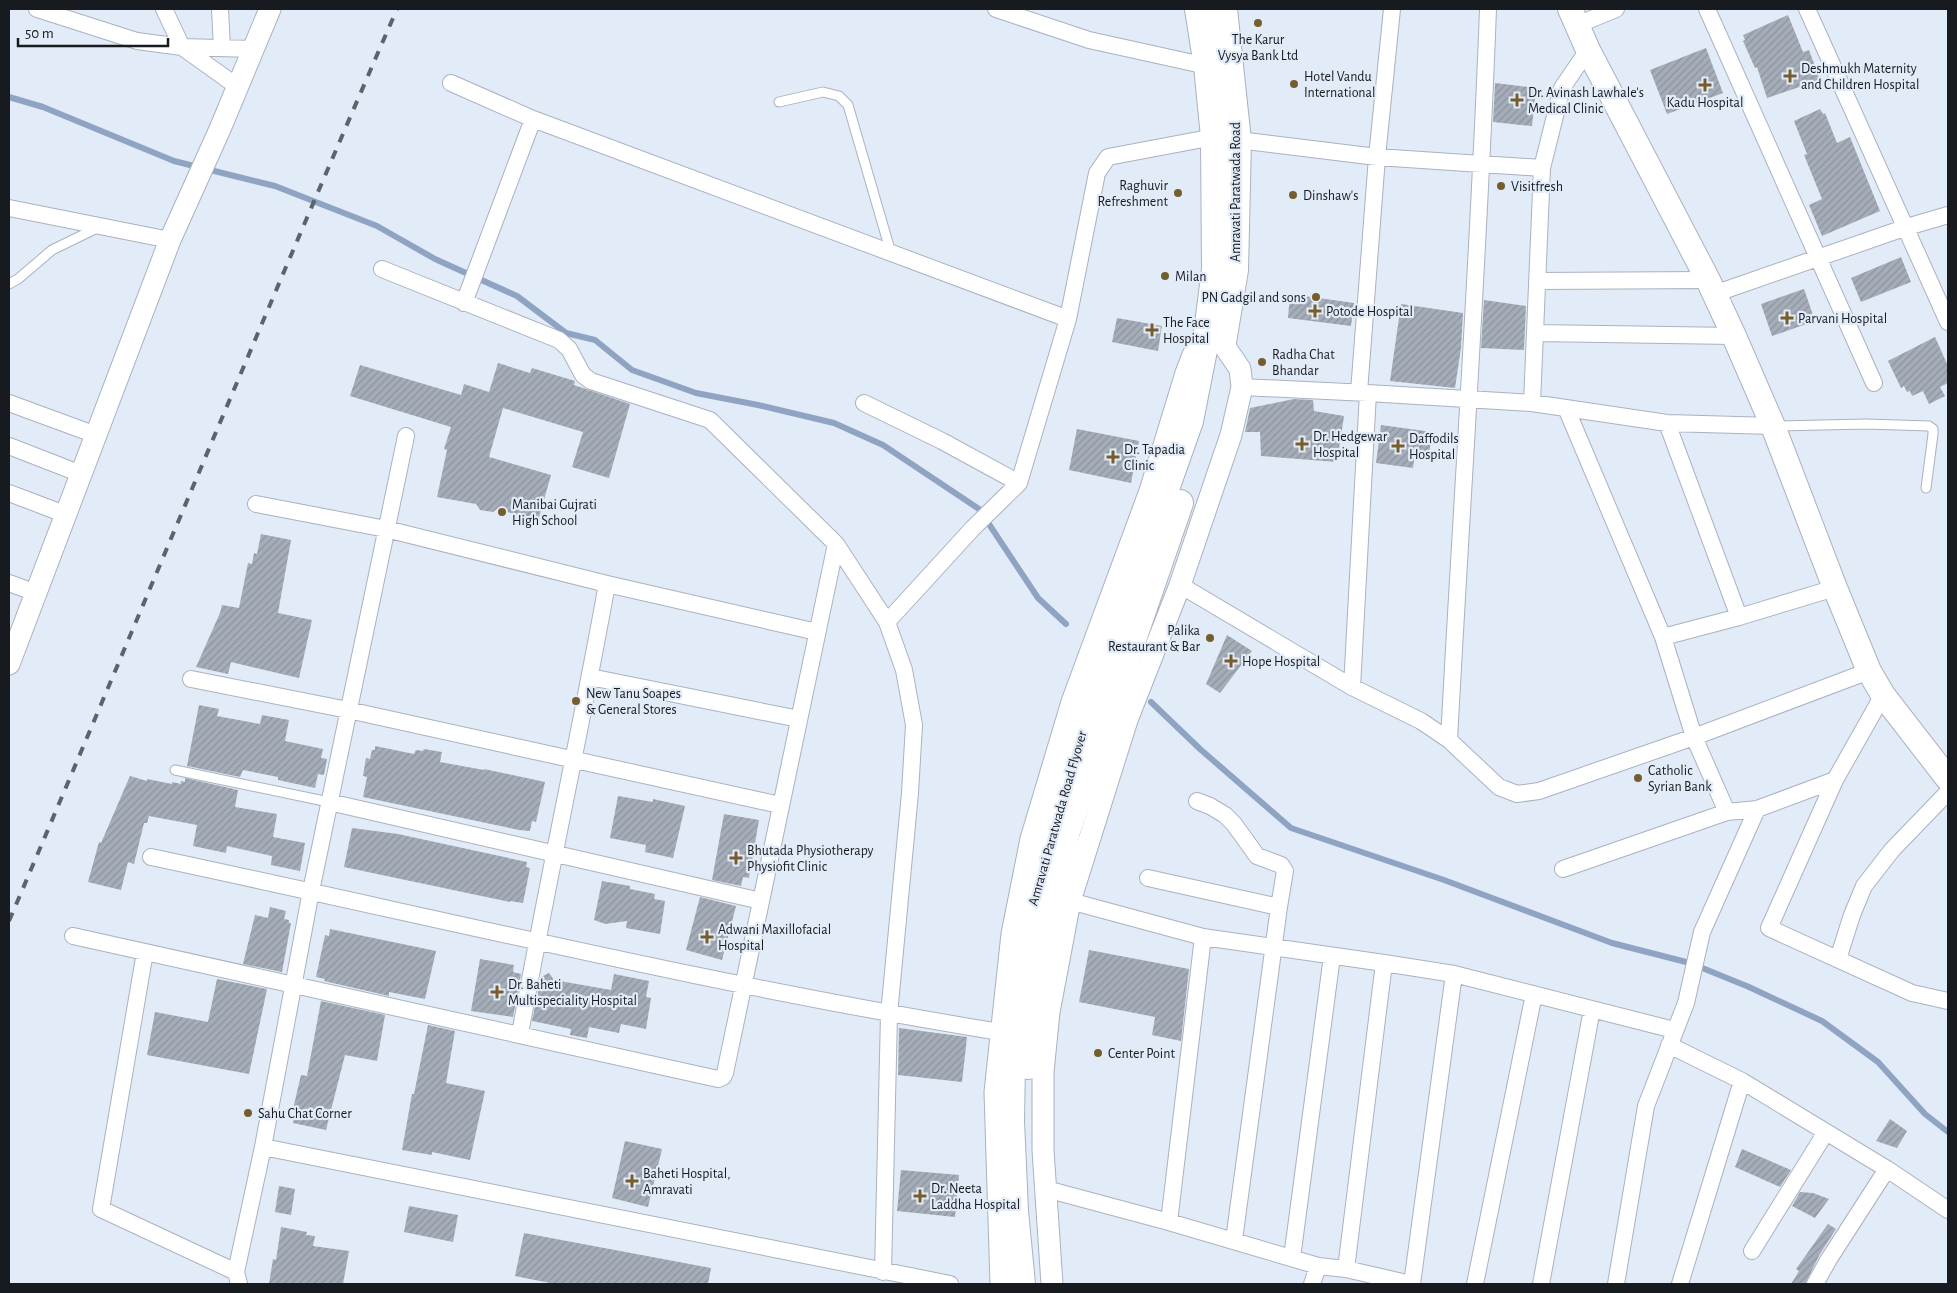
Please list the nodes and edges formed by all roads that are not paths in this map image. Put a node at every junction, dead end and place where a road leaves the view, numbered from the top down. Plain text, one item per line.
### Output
1 (37, 9) edge
2 (164, 9) edge
3 (220, 9) edge
4 (270, 9) edge
5 (996, 9) edge
6 (1198, 9) edge
7 (1224, 9) edge
8 (1392, 9) edge
9 (1488, 9) edge
10 (1616, 9) edge
11 (1707, 9) edge
12 (1807, 9) edge
13 (1574, 17) edge
14 (182, 47) junction
15 (222, 48) junction
16 (254, 49) junction
17 (1588, 50) junction
18 (1207, 66) junction
19 (451, 83) dead end
20 (238, 86) junction
21 (779, 102) dead end
22 (533, 119) junction
23 (1226, 139) junction
24 (1377, 157) junction
25 (1482, 163) junction
26 (1542, 168) junction
27 (9, 208) edge
28 (1948, 215) edge
29 (100, 226) junction
30 (1906, 227) junction
31 (170, 240) junction
32 (891, 253) junction
33 (1818, 258) junction
34 (382, 269) dead end
35 (1537, 281) junction
36 (9, 284) edge
37 (1711, 287) junction
38 (466, 299) junction
39 (1068, 319) junction
40 (1948, 322) edge
41 (1535, 332) junction
42 (1734, 336) junction
43 (1214, 342) junction
44 (1874, 383) dead end
45 (1242, 387) junction
46 (1363, 393) junction
47 (1467, 399) junction
48 (9, 403) edge
49 (864, 403) dead end
50 (1532, 403) junction
51 (1566, 408) junction
52 (1667, 423) junction
53 (1198, 424) junction
54 (1773, 426) junction
55 (96, 435) junction
56 (406, 436) dead end
57 (9, 446) edge
58 (82, 474) junction
59 (1016, 486) junction
60 (1926, 488) dead end
61 (9, 492) edge
62 (256, 504) dead end
63 (67, 515) junction
64 (386, 529) junction
65 (836, 544) junction
66 (9, 584) edge
67 (607, 584) junction
68 (1180, 585) junction
69 (1835, 588) junction
70 (36, 593) junction
71 (1739, 617) junction
72 (887, 622) junction
73 (15, 629) edge
74 (817, 632) junction
75 (1662, 636) junction
76 (9, 662) edge
77 (1869, 671) junction
78 (590, 677) junction
79 (192, 679) dead end
80 (1352, 687) junction
81 (1882, 695) junction
82 (348, 710) junction
83 (799, 719) junction
84 (1694, 737) junction
85 (1449, 740) junction
86 (573, 761) junction
87 (175, 770) dead end
88 (1835, 780) junction
89 (1948, 780) edge
90 (1948, 792) edge
91 (1197, 800) dead end
92 (329, 802) junction
93 (780, 805) junction
94 (1757, 809) junction
95 (1727, 812) junction
96 (554, 854) junction
97 (151, 857) dead end
98 (1563, 869) dead end
99 (1148, 878) dead end
100 (311, 891) junction
101 (760, 901) junction
102 (1070, 901) junction
103 (1279, 908) junction
104 (73, 936) dead end
105 (1203, 938) junction
106 (536, 941) junction
107 (1274, 949) junction
108 (146, 952) junction
109 (1332, 956) junction
110 (1838, 959) junction
111 (1384, 963) junction
112 (1454, 974) junction
113 (293, 985) junction
114 (743, 987) junction
115 (1534, 994) junction
116 (1948, 1001) edge
117 (1592, 1009) junction
118 (890, 1014) junction
119 (1000, 1032) junction
120 (520, 1034) junction
121 (1672, 1038) junction
122 (1742, 1081) junction
123 (1826, 1132) junction
124 (263, 1147) junction
125 (1887, 1169) junction
126 (1046, 1189) junction
127 (1948, 1210) edge
128 (1169, 1222) junction
129 (1234, 1240) junction
130 (1752, 1251) dead end
131 (1292, 1258) junction
132 (1318, 1266) junction
133 (1346, 1269) junction
134 (883, 1272) junction
135 (238, 1278) edge
136 (950, 1284) edge
137 (1001, 1284) edge
138 (1022, 1284) edge
139 (1038, 1284) edge
140 (1052, 1284) edge
141 (1312, 1284) edge
142 (1411, 1284) edge
143 (1475, 1284) edge
144 (1541, 1284) edge
145 (1616, 1284) edge
146 (1680, 1284) edge
147 (1815, 1284) edge

1 - 14 street
2 - 14 street
3 - 15 street
4 - 16 street
5 - 18 street
6 - 18 main road, Amravati Paratwada Road
7 - 23 main road, Amravati Paratwada Road
8 - 24 street
9 - 25 street
10 - 13 street
11 - 33 street
12 - 30 street
13 - 17 main road
14 - 15 street
14 - 20 street
15 - 16 street
16 - 20 street
17 - 26 street
17 - 37 main road
18 - 23 main road, Amravati Paratwada Road
19 - 22 street
20 - 31 street
21 - 32 lane
22 - 32 street
22 - 38 street
23 - 24 street
23 - 39 street
23 - 43 main road, Amravati Paratwada Road
24 - 25 street
24 - 46 street
25 - 26 street
25 - 47 street
26 - 35 street
27 - 29 street
28 - 30 street
29 - 31 street
29 - 36 lane
30 - 33 street
30 - 40 street
31 - 55 street
32 - 39 street
33 - 37 street
33 - 44 street
34 - 38 street
35 - 37 street
35 - 41 street
37 - 42 main road
38 - 65 street
39 - 59 street
41 - 42 street
41 - 50 street
42 - 54 main road
43 - 45 street
43 - 53 main road, Amravati Paratwada Road Flyover
43 - 119 street
45 - 46 street
45 - 68 street
46 - 47 street
46 - 80 street
47 - 50 street
47 - 85 street
48 - 55 street
49 - 59 street
50 - 51 street
51 - 52 street
51 - 75 street
52 - 54 street
52 - 71 street
53 - 138 main road, Amravati Paratwada Road Flyover
53 - 139 main road, Amravati Paratwada Road Flyover
54 - 60 lane
54 - 69 main road
55 - 58 street
56 - 64 street
57 - 58 street
58 - 63 street
59 - 72 street
61 - 63 street
62 - 64 street
63 - 70 street
64 - 67 street
64 - 82 street
65 - 72 street
65 - 74 street
66 - 70 street
67 - 74 street
67 - 78 street
68 - 80 street
68 - 102 street
69 - 71 street
69 - 77 main road
70 - 73 street
71 - 75 street
72 - 118 street
73 - 76 street
74 - 83 street
75 - 84 street
77 - 81 main road
77 - 84 street
78 - 83 street
78 - 86 street
79 - 82 street
80 - 85 street
81 - 88 street
81 - 89 main road
82 - 86 street
82 - 92 street
83 - 93 street
84 - 85 street
84 - 95 street
86 - 93 street
86 - 96 street
87 - 92 lane
88 - 94 street
88 - 110 street
90 - 110 street
91 - 103 street
92 - 96 street
92 - 100 street
93 - 101 street
94 - 95 street
94 - 121 street
95 - 98 street
96 - 101 street
96 - 106 street
97 - 100 street
99 - 103 street
100 - 106 street
100 - 113 street
101 - 114 street
102 - 105 street
102 - 126 street
103 - 107 street
104 - 108 street
105 - 107 street
105 - 128 street
106 - 114 street
106 - 120 street
107 - 109 street
107 - 129 street
108 - 113 street
108 - 135 street
109 - 111 street
109 - 131 street
110 - 116 street
111 - 112 street
111 - 133 street
112 - 115 street
112 - 142 street
113 - 120 street
113 - 124 street
114 - 118 street
114 - 120 street
115 - 117 street
115 - 143 street
117 - 121 street
117 - 144 street
118 - 119 street
118 - 134 street
119 - 137 street
121 - 122 street
121 - 145 street
122 - 123 street
122 - 146 street
123 - 125 street
123 - 130 street
124 - 134 street
124 - 135 street
125 - 127 street
125 - 147 street
126 - 128 street
126 - 140 street
128 - 129 street
129 - 131 street
131 - 132 street
132 - 133 street
132 - 141 street
133 - 142 street
134 - 136 street

